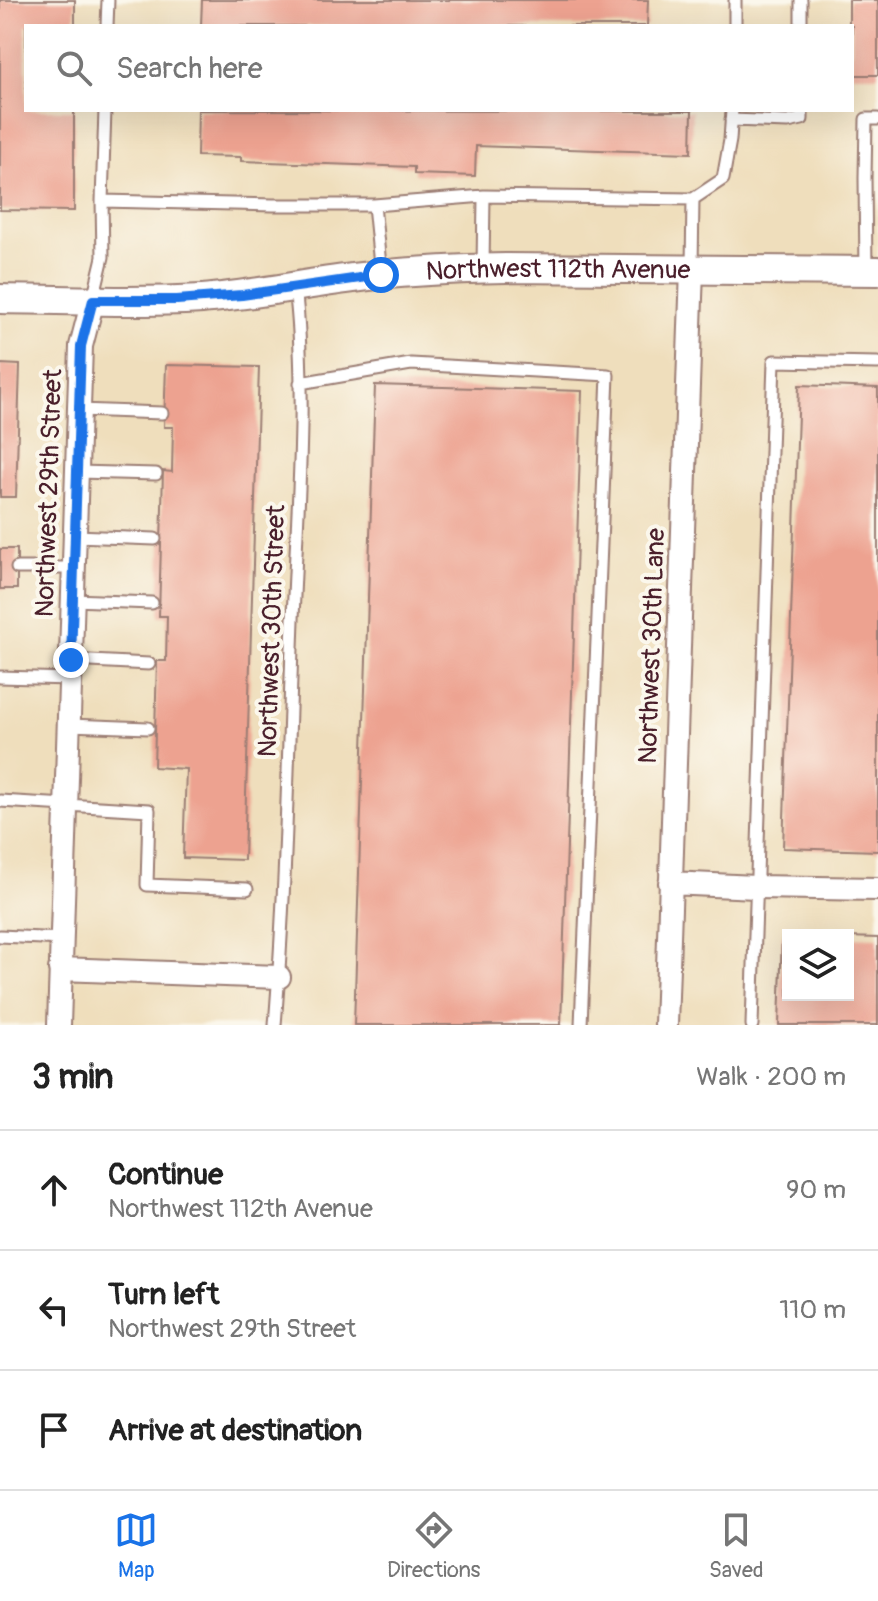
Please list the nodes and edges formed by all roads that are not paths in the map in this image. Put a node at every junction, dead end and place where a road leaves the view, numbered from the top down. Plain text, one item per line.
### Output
1 (108, 0) edge
2 (735, 0) edge
3 (801, 0) edge
4 (107, 24) edge
5 (735, 24) edge
6 (801, 24) edge
7 (105, 112) edge
8 (802, 112) edge
9 (731, 115) edge
10 (878, 119) edge
11 (484, 196) junction
12 (693, 199) junction
13 (102, 201) junction
14 (374, 205) junction
15 (483, 268) junction
16 (692, 269) junction
17 (872, 271) edge
18 (381, 275) junction
19 (295, 287) junction
20 (0, 299) edge
21 (93, 300) junction
22 (878, 363) edge
23 (300, 383) junction
24 (79, 410) junction
25 (162, 413) dead end
26 (77, 472) junction
27 (156, 474) dead end
28 (75, 536) junction
29 (155, 539) dead end
30 (17, 568) dead end
31 (74, 568) junction
32 (73, 600) junction
33 (152, 603) dead end
34 (149, 664) dead end
35 (70, 670) junction
36 (0, 677) edge
37 (69, 725) junction
38 (148, 728) dead end
39 (0, 801) edge
40 (66, 805) junction
41 (670, 883) junction
42 (756, 887) junction
43 (247, 889) dead end
44 (878, 889) edge
45 (0, 936) edge
46 (62, 939) junction
47 (60, 969) junction
48 (279, 977) junction
49 (59, 1025) edge
50 (275, 1025) edge
51 (581, 1025) edge
52 (666, 1025) edge
53 (752, 1025) edge

1 - 4 lane
2 - 5 lane
3 - 6 lane
7 - 13 lane
8 - 9 lane
9 - 12 lane
10 - 17 lane
11 - 12 lane
11 - 14 lane
11 - 15 lane
12 - 16 lane
13 - 14 lane
13 - 21 lane
14 - 18 lane
15 - 16 street, Northwest 112th Avenue
15 - 18 street, Northwest 112th Avenue
16 - 17 street, Northwest 112th Avenue
16 - 41 street, Northwest 30th Lane
18 - 19 street, Northwest 112th Avenue
19 - 21 street, Northwest 112th Avenue
19 - 23 lane, Northwest 30th Street
20 - 21 street, Northwest 112th Avenue
21 - 24 street, Northwest 29th Street
22 - 42 lane
23 - 48 lane, Northwest 30th Street
23 - 51 lane
24 - 25 lane
24 - 26 street, Northwest 29th Street
26 - 27 lane
26 - 28 street, Northwest 29th Street
28 - 29 lane
28 - 31 street, Northwest 29th Street
30 - 31 lane
31 - 32 street, Northwest 29th Street
32 - 33 lane
32 - 35 street, Northwest 29th Street
34 - 35 lane
35 - 36 lane
35 - 37 street, Northwest 29th Street
37 - 38 lane
37 - 40 street, Northwest 29th Street
39 - 40 lane
40 - 43 lane
40 - 46 street, Northwest 29th Street
41 - 42 street
41 - 52 street, Northwest 30th Lane
42 - 44 street
42 - 53 lane
45 - 46 lane
46 - 47 street, Northwest 29th Street
47 - 48 street
47 - 49 street, Northwest 29th Street
48 - 50 lane, Northwest 30th Street

